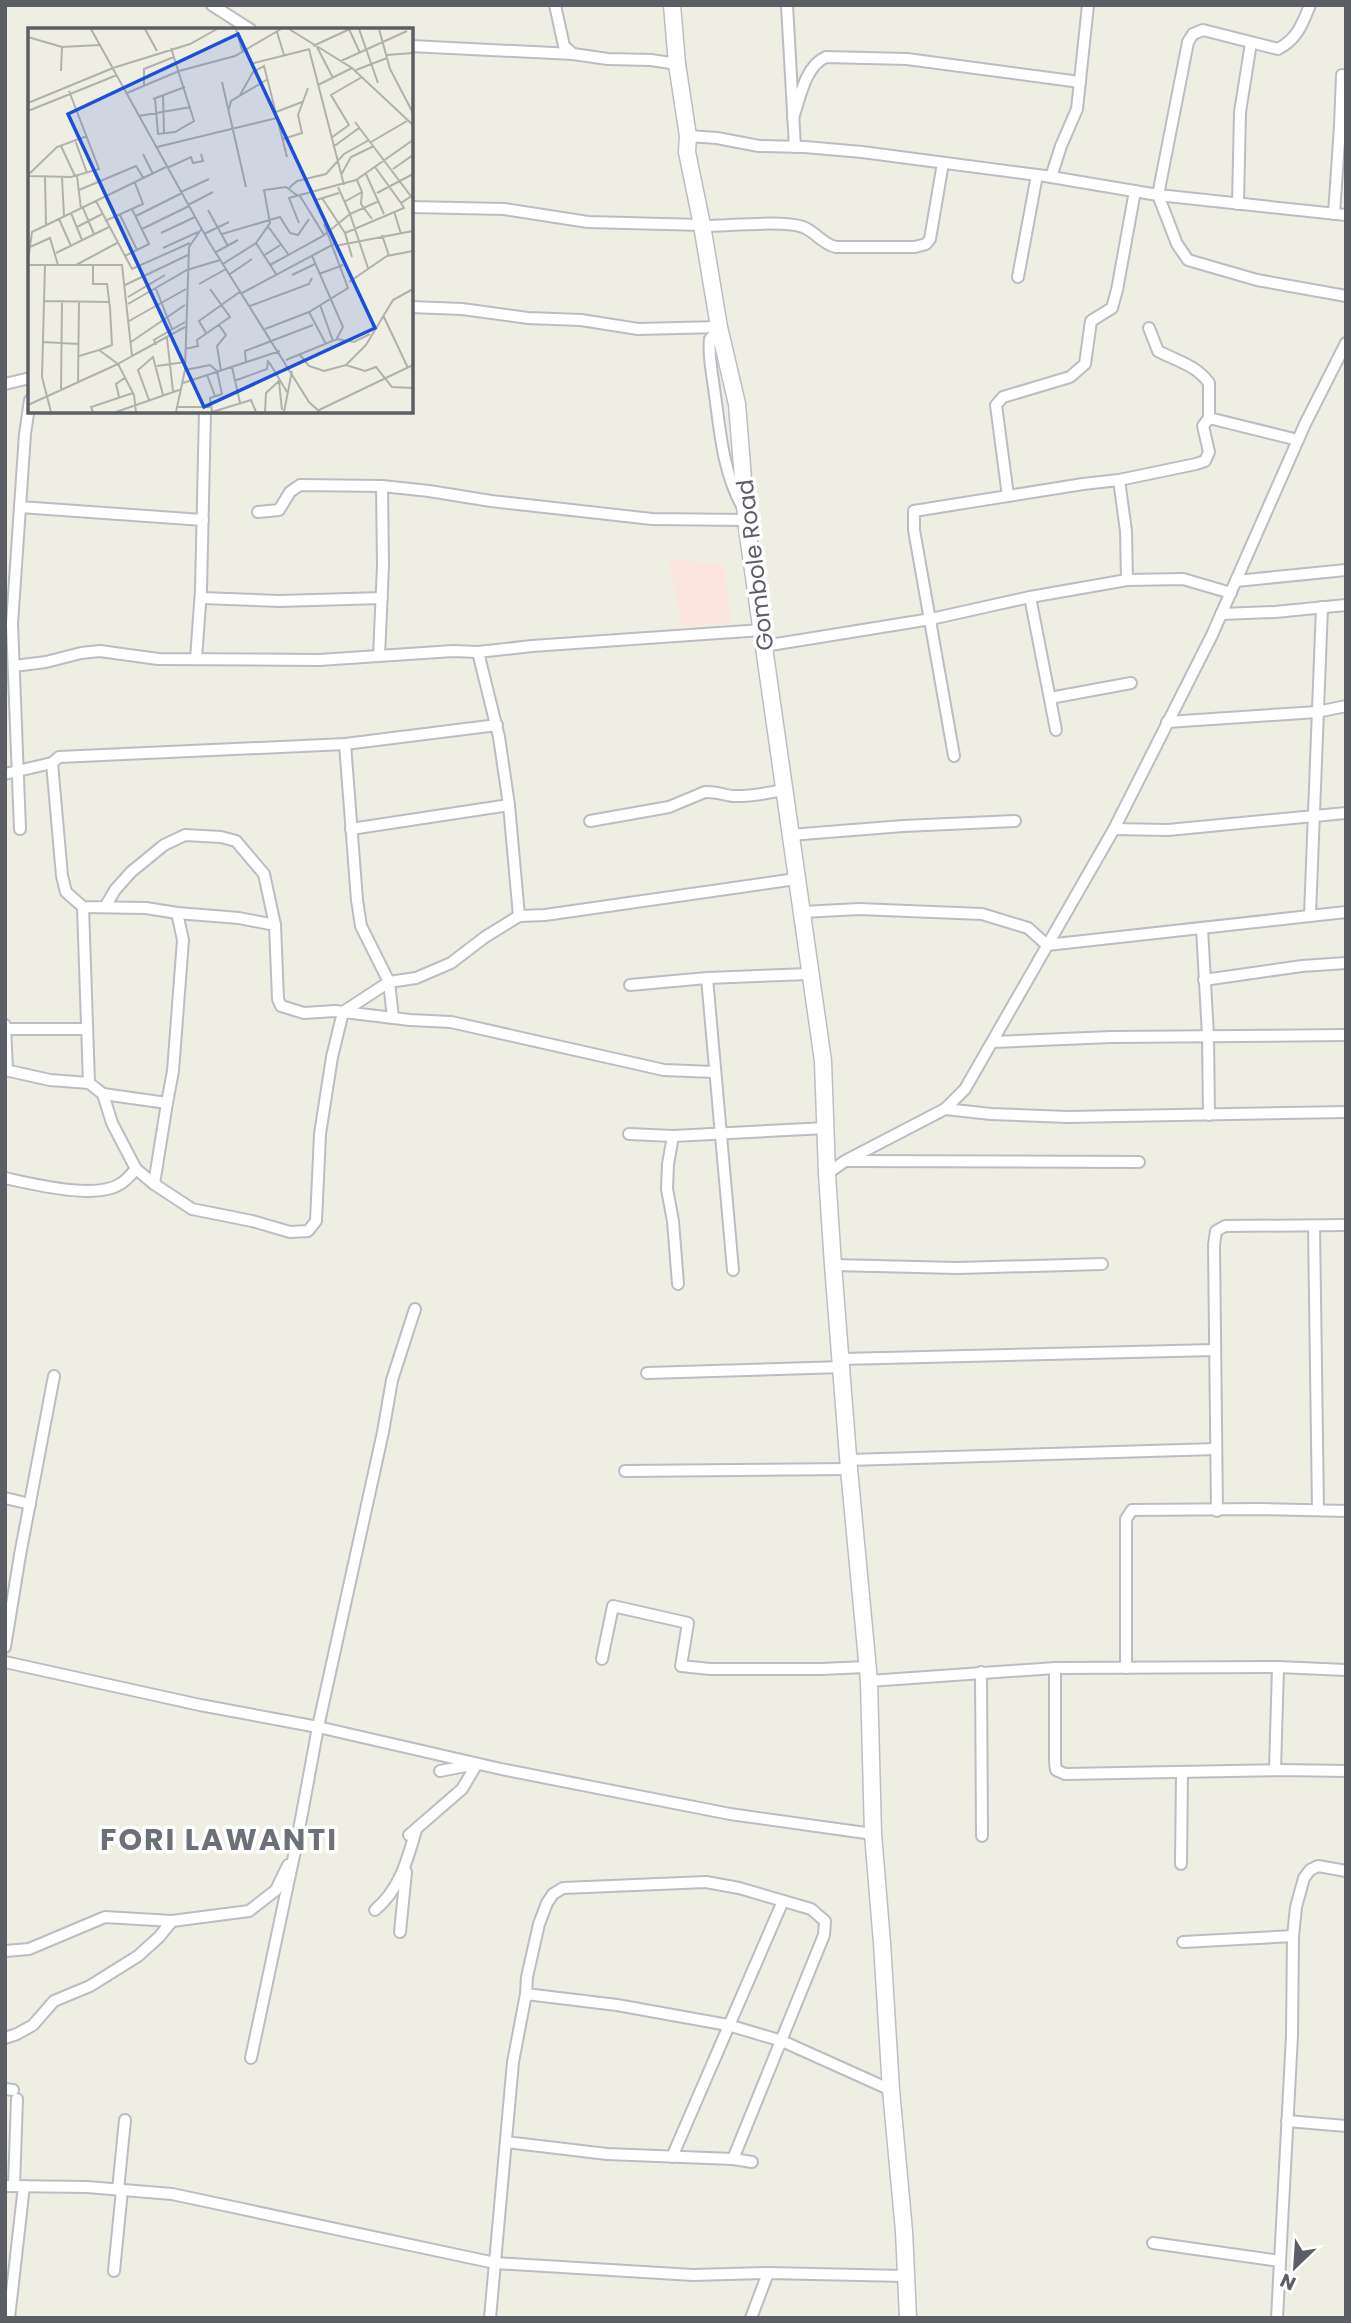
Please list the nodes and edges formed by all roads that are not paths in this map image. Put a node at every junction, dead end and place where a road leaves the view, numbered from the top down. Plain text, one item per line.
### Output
1 (212, 5) edge
2 (555, 5) edge
3 (672, 5) edge
4 (787, 5) edge
5 (1088, 5) edge
6 (1310, 5) edge
7 (248, 28) edge
8 (1251, 43) junction
9 (413, 46) edge
10 (573, 54) junction
11 (677, 64) junction
12 (1342, 75) dead end
13 (1080, 82) junction
14 (793, 118) junction
15 (688, 136) junction
16 (795, 147) junction
17 (943, 163) junction
18 (1037, 175) junction
19 (1051, 177) junction
20 (1135, 191) junction
21 (1158, 195) junction
22 (1238, 204) junction
23 (413, 208) edge
24 (1340, 214) edge
25 (703, 226) junction
26 (1018, 277) dead end
27 (1346, 296) edge
28 (413, 306) edge
29 (719, 328) junction
30 (1149, 328) dead end
31 (1346, 343) edge
32 (1343, 356) edge
33 (28, 378) edge
34 (5, 384) edge
35 (29, 413) edge
36 (205, 413) edge
37 (1209, 418) junction
38 (1298, 440) junction
39 (1119, 481) junction
40 (382, 486) junction
41 (1008, 496) junction
42 (20, 507) junction
43 (258, 512) dead end
44 (746, 517) junction
45 (203, 520) junction
46 (1346, 570) edge
47 (1127, 580) junction
48 (1236, 581) junction
49 (1231, 593) junction
50 (1030, 597) junction
51 (201, 598) junction
52 (382, 598) junction
53 (1346, 605) edge
54 (1322, 607) junction
55 (1222, 614) junction
56 (931, 619) junction
57 (763, 638) junction
58 (9, 652) edge
59 (478, 652) junction
60 (379, 656) junction
61 (196, 659) junction
62 (14, 666) junction
63 (1131, 683) dead end
64 (1050, 698) junction
65 (1346, 706) edge
66 (1317, 712) junction
67 (1167, 722) junction
68 (496, 725) junction
69 (1056, 730) dead end
70 (345, 744) junction
71 (954, 755) dead end
72 (52, 763) junction
73 (19, 770) junction
74 (5, 774) edge
75 (784, 789) junction
76 (509, 805) junction
77 (1346, 813) edge
78 (1314, 816) junction
79 (590, 821) dead end
80 (1015, 821) dead end
81 (20, 829) dead end
82 (351, 829) junction
83 (1114, 829) junction
84 (790, 835) junction
85 (796, 879) junction
86 (83, 907) junction
87 (104, 907) junction
88 (802, 912) junction
89 (1346, 912) edge
90 (177, 913) junction
91 (1310, 915) junction
92 (519, 916) junction
93 (275, 925) junction
94 (1202, 928) junction
95 (1047, 945) junction
96 (1346, 963) edge
97 (809, 974) junction
98 (706, 978) junction
99 (1204, 980) junction
100 (388, 982) junction
101 (630, 985) dead end
102 (343, 1012) junction
103 (393, 1018) junction
104 (6, 1027) edge
105 (86, 1030) junction
106 (1346, 1035) edge
107 (1208, 1036) junction
108 (993, 1042) junction
109 (6, 1070) edge
110 (714, 1072) junction
111 (89, 1083) junction
112 (103, 1094) junction
113 (167, 1103) junction
114 (945, 1109) junction
115 (1346, 1112) edge
116 (1209, 1115) junction
117 (826, 1128) junction
118 (720, 1133) junction
119 (629, 1134) dead end
120 (673, 1136) junction
121 (845, 1161) junction
122 (1139, 1162) dead end
123 (136, 1168) junction
124 (827, 1174) junction
125 (5, 1178) edge
126 (154, 1184) junction
127 (1346, 1225) edge
128 (1314, 1226) junction
129 (1102, 1264) dead end
130 (833, 1265) junction
131 (733, 1270) dead end
132 (678, 1284) dead end
133 (415, 1309) dead end
134 (1215, 1350) junction
135 (842, 1363) junction
136 (647, 1373) dead end
137 (54, 1376) dead end
138 (1216, 1449) junction
139 (849, 1465) junction
140 (625, 1471) dead end
141 (5, 1498) edge
142 (30, 1504) junction
143 (1318, 1510) junction
144 (1217, 1511) junction
145 (1346, 1511) edge
146 (5, 1647) edge
147 (602, 1659) dead end
148 (5, 1662) edge
149 (1278, 1667) junction
150 (1055, 1668) junction
151 (1126, 1668) junction
152 (1346, 1670) edge
153 (981, 1672) junction
154 (868, 1674) junction
155 (318, 1727) junction
156 (477, 1764) junction
157 (1275, 1770) junction
158 (440, 1771) dead end
159 (1346, 1771) edge
160 (1182, 1772) junction
161 (873, 1834) junction
162 (982, 1836) dead end
163 (296, 1846) junction
164 (408, 1859) junction
165 (1181, 1864) dead end
166 (1346, 1871) edge
167 (783, 1901) junction
168 (375, 1910) dead end
169 (172, 1921) junction
170 (400, 1932) dead end
171 (1293, 1936) junction
172 (1183, 1942) dead end
173 (5, 1951) edge
174 (526, 1994) junction
175 (729, 2025) junction
176 (5, 2038) edge
177 (782, 2041) junction
178 (251, 2058) dead end
179 (891, 2090) junction
180 (12, 2093) edge
181 (125, 2120) dead end
182 (1287, 2121) junction
183 (1346, 2126) edge
184 (506, 2142) junction
185 (672, 2157) junction
186 (733, 2159) junction
187 (752, 2162) dead end
188 (14, 2186) edge
189 (120, 2190) junction
190 (1153, 2243) dead end
191 (1280, 2261) junction
192 (495, 2263) junction
193 (114, 2271) dead end
194 (768, 2273) junction
195 (905, 2276) junction
196 (9, 2318) edge
197 (490, 2318) edge
198 (751, 2318) edge
199 (908, 2318) edge
200 (1277, 2318) edge

1 - 7 street
2 - 10 street
3 - 11 street, Gombole Road
4 - 14 street
5 - 13 street
6 - 8 street
8 - 21 street
8 - 22 street
9 - 10 street
10 - 11 street
11 - 15 street, Gombole Road
12 - 24 street
13 - 14 street
13 - 19 street
14 - 16 street
15 - 16 street
15 - 25 street, Gombole Road
16 - 17 street
17 - 18 street
17 - 25 street
18 - 19 street
18 - 26 street
19 - 20 street
20 - 21 street
20 - 41 street
21 - 22 street
21 - 27 street
22 - 24 street
23 - 25 street
25 - 29 street, Gombole Road
28 - 29 street
29 - 44 street, Gombole Road
30 - 37 street
31 - 32 street
32 - 38 street
33 - 34 street
35 - 42 street
36 - 45 street
37 - 38 street
37 - 39 street
38 - 48 street
39 - 41 street
39 - 47 street
40 - 43 street
40 - 44 street
40 - 52 street
41 - 56 street
42 - 45 street
42 - 58 street
44 - 57 street, Gombole Road
45 - 51 street
46 - 48 street
47 - 49 street
47 - 50 street
48 - 49 street
49 - 55 street
50 - 56 street
50 - 64 street
51 - 52 street
51 - 61 street
52 - 60 street
53 - 54 street
54 - 55 street
54 - 66 street
55 - 67 street
56 - 57 street
56 - 71 street
57 - 59 street
57 - 75 street, Gombole Road
58 - 62 street
59 - 60 street
59 - 68 street
60 - 61 street
61 - 62 street
62 - 73 street
63 - 64 street
64 - 69 street
65 - 66 street
66 - 67 street
66 - 78 street
67 - 83 street
68 - 70 street
68 - 76 street
70 - 72 street
70 - 82 street
72 - 73 street
72 - 86 street
73 - 74 street
73 - 81 street
75 - 79 street
75 - 84 street, Gombole Road
76 - 82 street
76 - 92 street
77 - 78 street
78 - 83 street
78 - 91 street
80 - 84 street
82 - 100 street
83 - 95 street
84 - 85 street, Gombole Road
85 - 88 street, Gombole Road
85 - 92 street
86 - 87 street
86 - 105 street
87 - 90 street
87 - 93 street
88 - 95 street
88 - 97 street, Gombole Road
89 - 91 street
90 - 93 street
90 - 113 street
91 - 94 street
92 - 100 street
93 - 102 street
94 - 95 street
94 - 99 street
95 - 108 street
96 - 99 street
97 - 98 street
97 - 117 street, Gombole Road
98 - 101 street
98 - 110 street
99 - 107 street
100 - 102 street
100 - 103 street
102 - 103 street
102 - 126 street
103 - 110 street
104 - 105 street
104 - 109 street
105 - 111 street
106 - 107 street
107 - 108 street
107 - 116 street
108 - 114 street
109 - 111 street
110 - 118 street
111 - 112 street
112 - 113 street
112 - 123 street
113 - 126 street
114 - 116 street
114 - 121 street
115 - 116 street
117 - 118 street
117 - 124 street, Gombole Road
118 - 120 street
118 - 131 street
119 - 120 street
120 - 132 street
121 - 122 street
121 - 124 street
123 - 125 street
123 - 126 street
124 - 130 street, Gombole Road
127 - 128 street
128 - 134 street
128 - 143 street
129 - 130 street
130 - 135 street, Gombole Road
133 - 155 street
134 - 135 street
134 - 138 street
135 - 136 street
135 - 139 street, Gombole Road
137 - 142 street
138 - 139 street
138 - 144 street
139 - 140 street
139 - 154 street, Gombole Road
141 - 142 street
142 - 146 street
143 - 144 street
143 - 145 street
144 - 151 street
147 - 154 street
148 - 155 street
149 - 151 street
149 - 152 street
149 - 157 street
150 - 151 street
150 - 153 street
150 - 160 street
153 - 154 street
153 - 162 street
154 - 161 street, Gombole Road
155 - 156 street
155 - 163 street
156 - 158 street
156 - 161 street
156 - 164 street
157 - 159 street
157 - 160 street
160 - 165 street
161 - 179 street, Gombole Road
163 - 169 street
163 - 178 street
164 - 168 street
164 - 170 street
166 - 171 street
167 - 174 street
167 - 175 street
167 - 177 street
169 - 173 street
169 - 176 street
171 - 172 street
171 - 182 street
174 - 175 street
174 - 184 street
175 - 177 street
175 - 185 street
177 - 179 street
177 - 186 street
179 - 195 street, Gombole Road
180 - 188 street
181 - 189 street
182 - 183 street
182 - 191 street
184 - 185 street
184 - 192 street
185 - 186 street
186 - 187 street
188 - 189 street
188 - 196 street
189 - 192 street
189 - 193 street
190 - 191 street
191 - 200 street
192 - 194 street
192 - 197 street
194 - 195 street
194 - 198 street
195 - 199 street, Gombole Road

